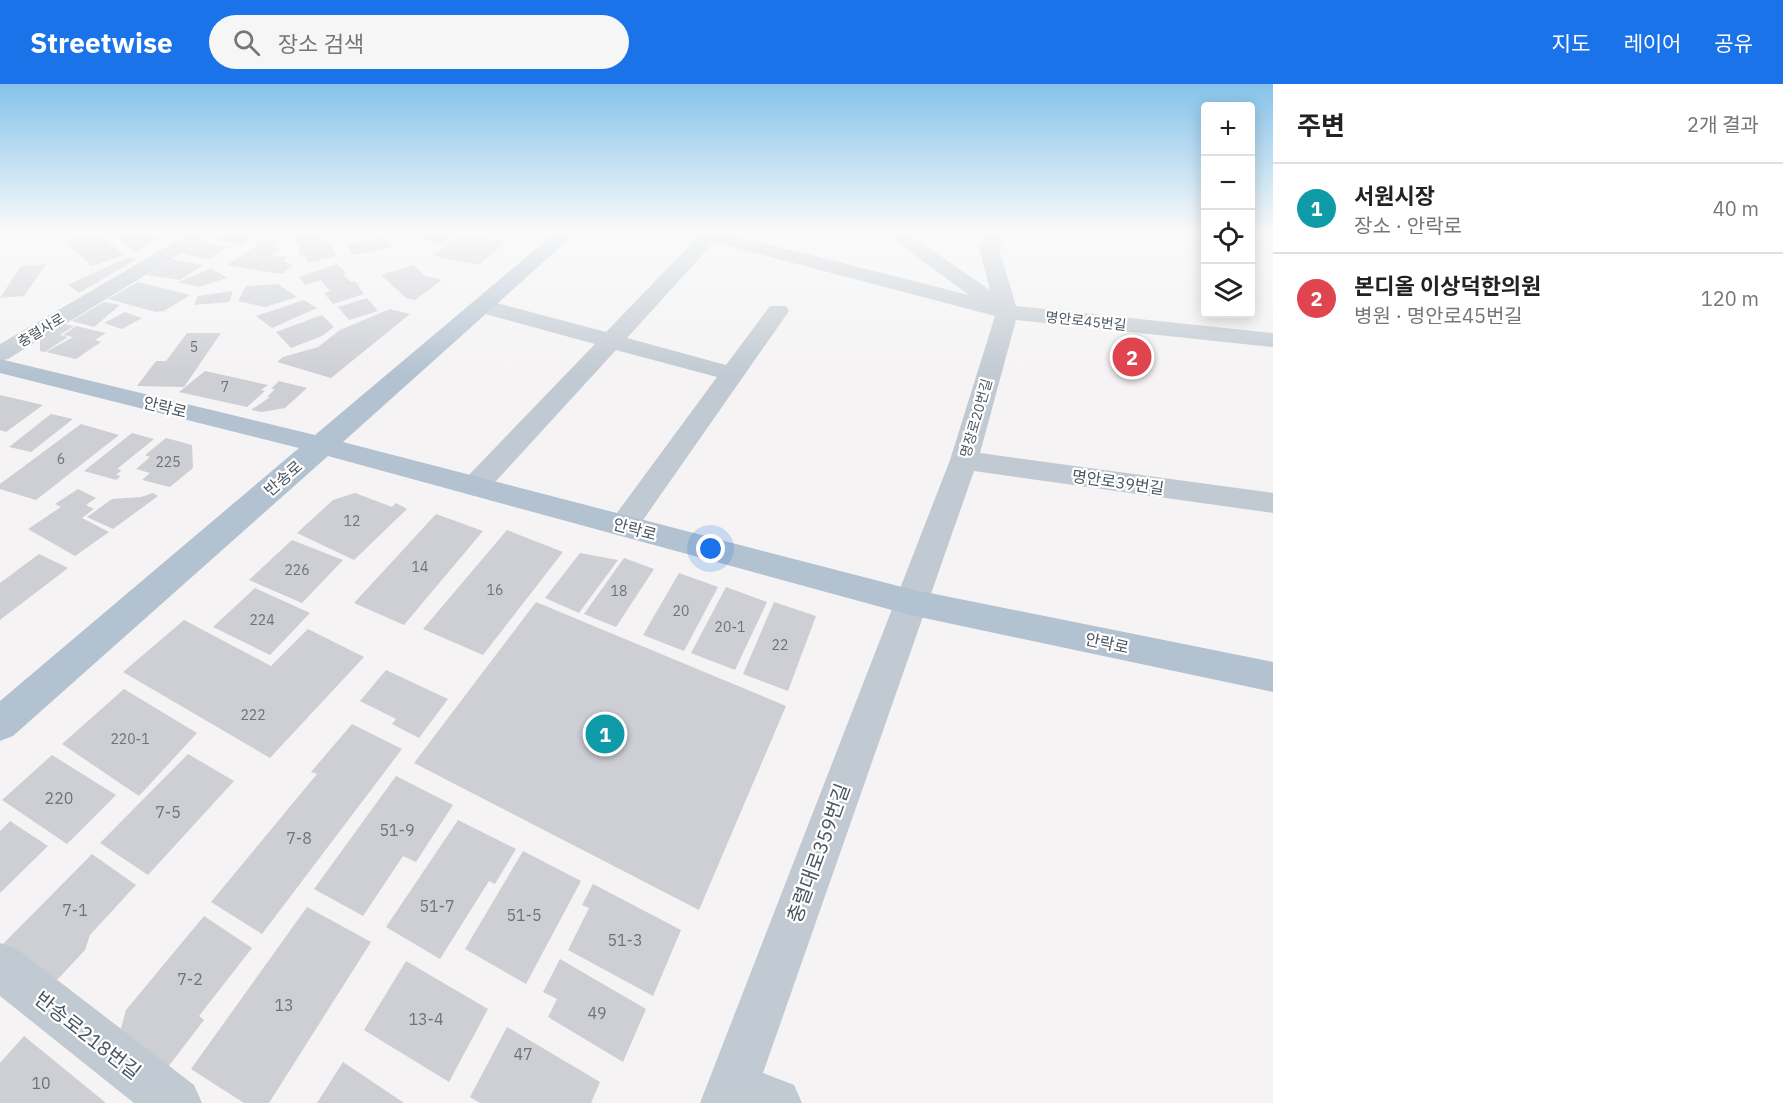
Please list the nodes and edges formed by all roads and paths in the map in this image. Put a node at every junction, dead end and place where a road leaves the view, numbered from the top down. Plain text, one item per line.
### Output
1 (126, 280) edge
2 (512, 280) edge
3 (663, 280) edge
4 (883, 280) edge
5 (961, 280) edge
6 (998, 280) edge
7 (482, 306) junction
8 (778, 311) dead end
9 (1007, 312) junction
10 (1273, 340) edge
11 (609, 341) junction
12 (0, 354) edge
13 (0, 366) edge
14 (732, 374) junction
15 (321, 445) junction
16 (964, 460) junction
17 (475, 486) junction
18 (1273, 503) edge
19 (623, 525) junction
20 (910, 602) junction
21 (1273, 677) edge
22 (0, 724) edge
23 (0, 966) edge
24 (744, 1098) edge
25 (171, 1101) edge

1 - 12 street, 충렬사로
2 - 7 main road, 반송로
3 - 11 street
4 - 9 street, 명안로45번길
5 - 9 street
6 - 9 street
7 - 11 street
7 - 15 main road, 반송로
8 - 14 street
9 - 10 street, 명안로45번길
9 - 16 street, 명장로20번길
11 - 14 street
11 - 17 street
13 - 15 main road, 안락로
14 - 19 street
15 - 17 main road, 안락로
15 - 22 main road, 반송로
16 - 18 street, 명안로39번길
16 - 20 street, 명장로20번길
17 - 19 main road, 안락로
19 - 20 main road, 안락로
20 - 21 main road, 안락로
20 - 24 street, 충렬대로359번길
23 - 25 street, 반송로218번길

